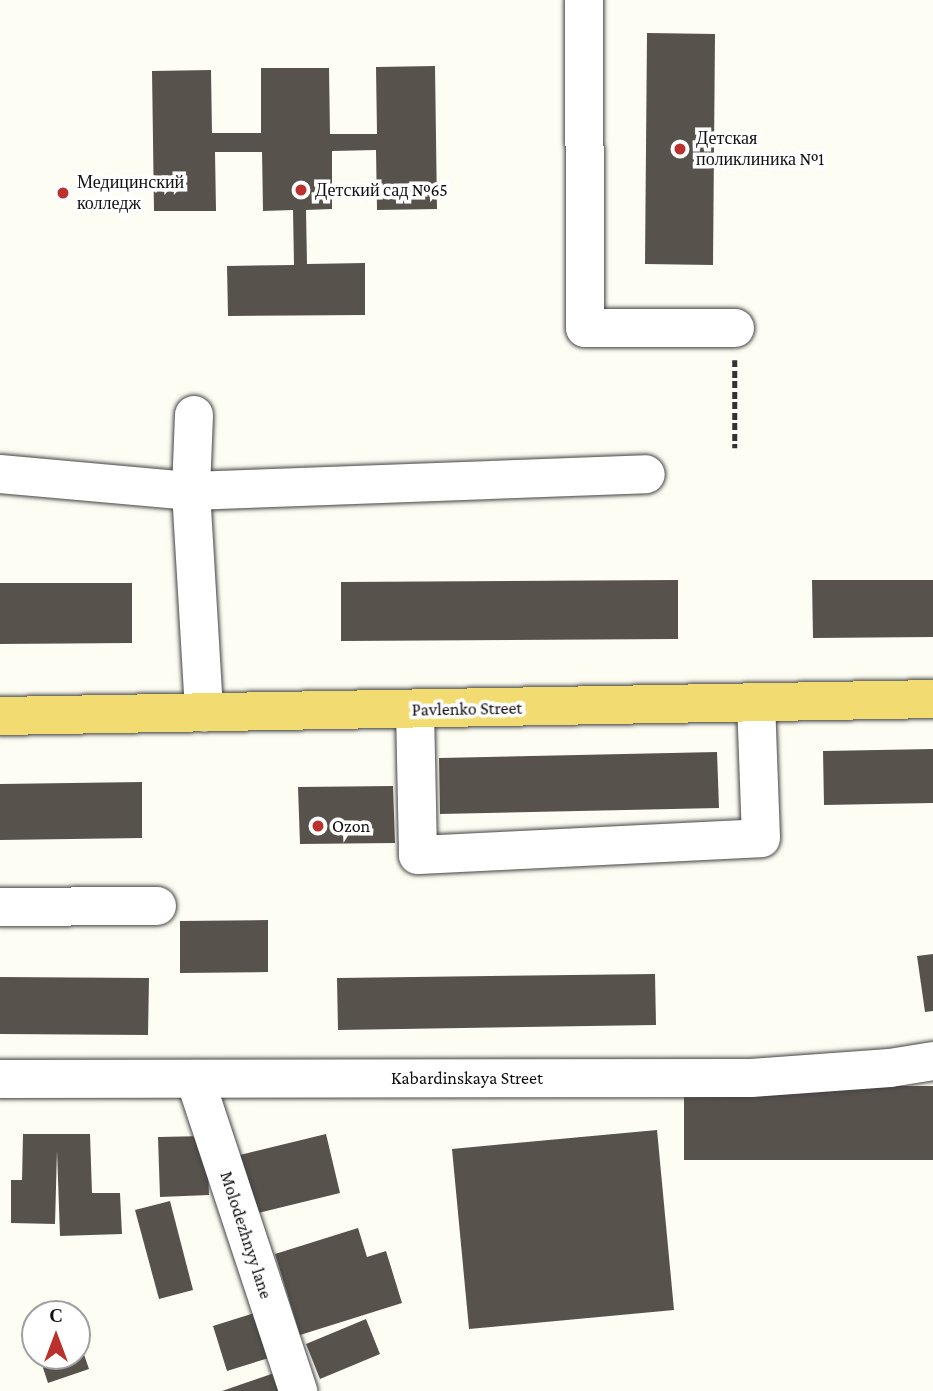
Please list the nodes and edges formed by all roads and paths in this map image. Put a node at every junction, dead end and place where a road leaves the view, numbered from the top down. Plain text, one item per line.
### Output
1 (584, 0) edge
2 (735, 328) joint
3 (194, 415) dead end
4 (735, 448) dead end
5 (0, 474) edge
6 (646, 474) dead end
7 (191, 491) junction
8 (933, 699) edge
9 (756, 704) junction
10 (415, 710) junction
11 (204, 713) junction
12 (0, 716) edge
13 (157, 906) dead end
14 (0, 907) edge
15 (933, 1061) edge
16 (0, 1079) edge
17 (195, 1079) junction
18 (298, 1391) edge

1 - 2 street
2 - 4 path
3 - 7 street
5 - 7 street
6 - 7 street
7 - 11 street
8 - 9 main road, Pavlenko Street
9 - 10 main road, Pavlenko Street
9 - 10 street
10 - 11 main road, Pavlenko Street
11 - 12 main road, Pavlenko Street
13 - 14 street
15 - 17 street, Kabardinskaya Street
16 - 17 street, Kabardinskaya Street
17 - 18 street, Molodezhnyy lane

